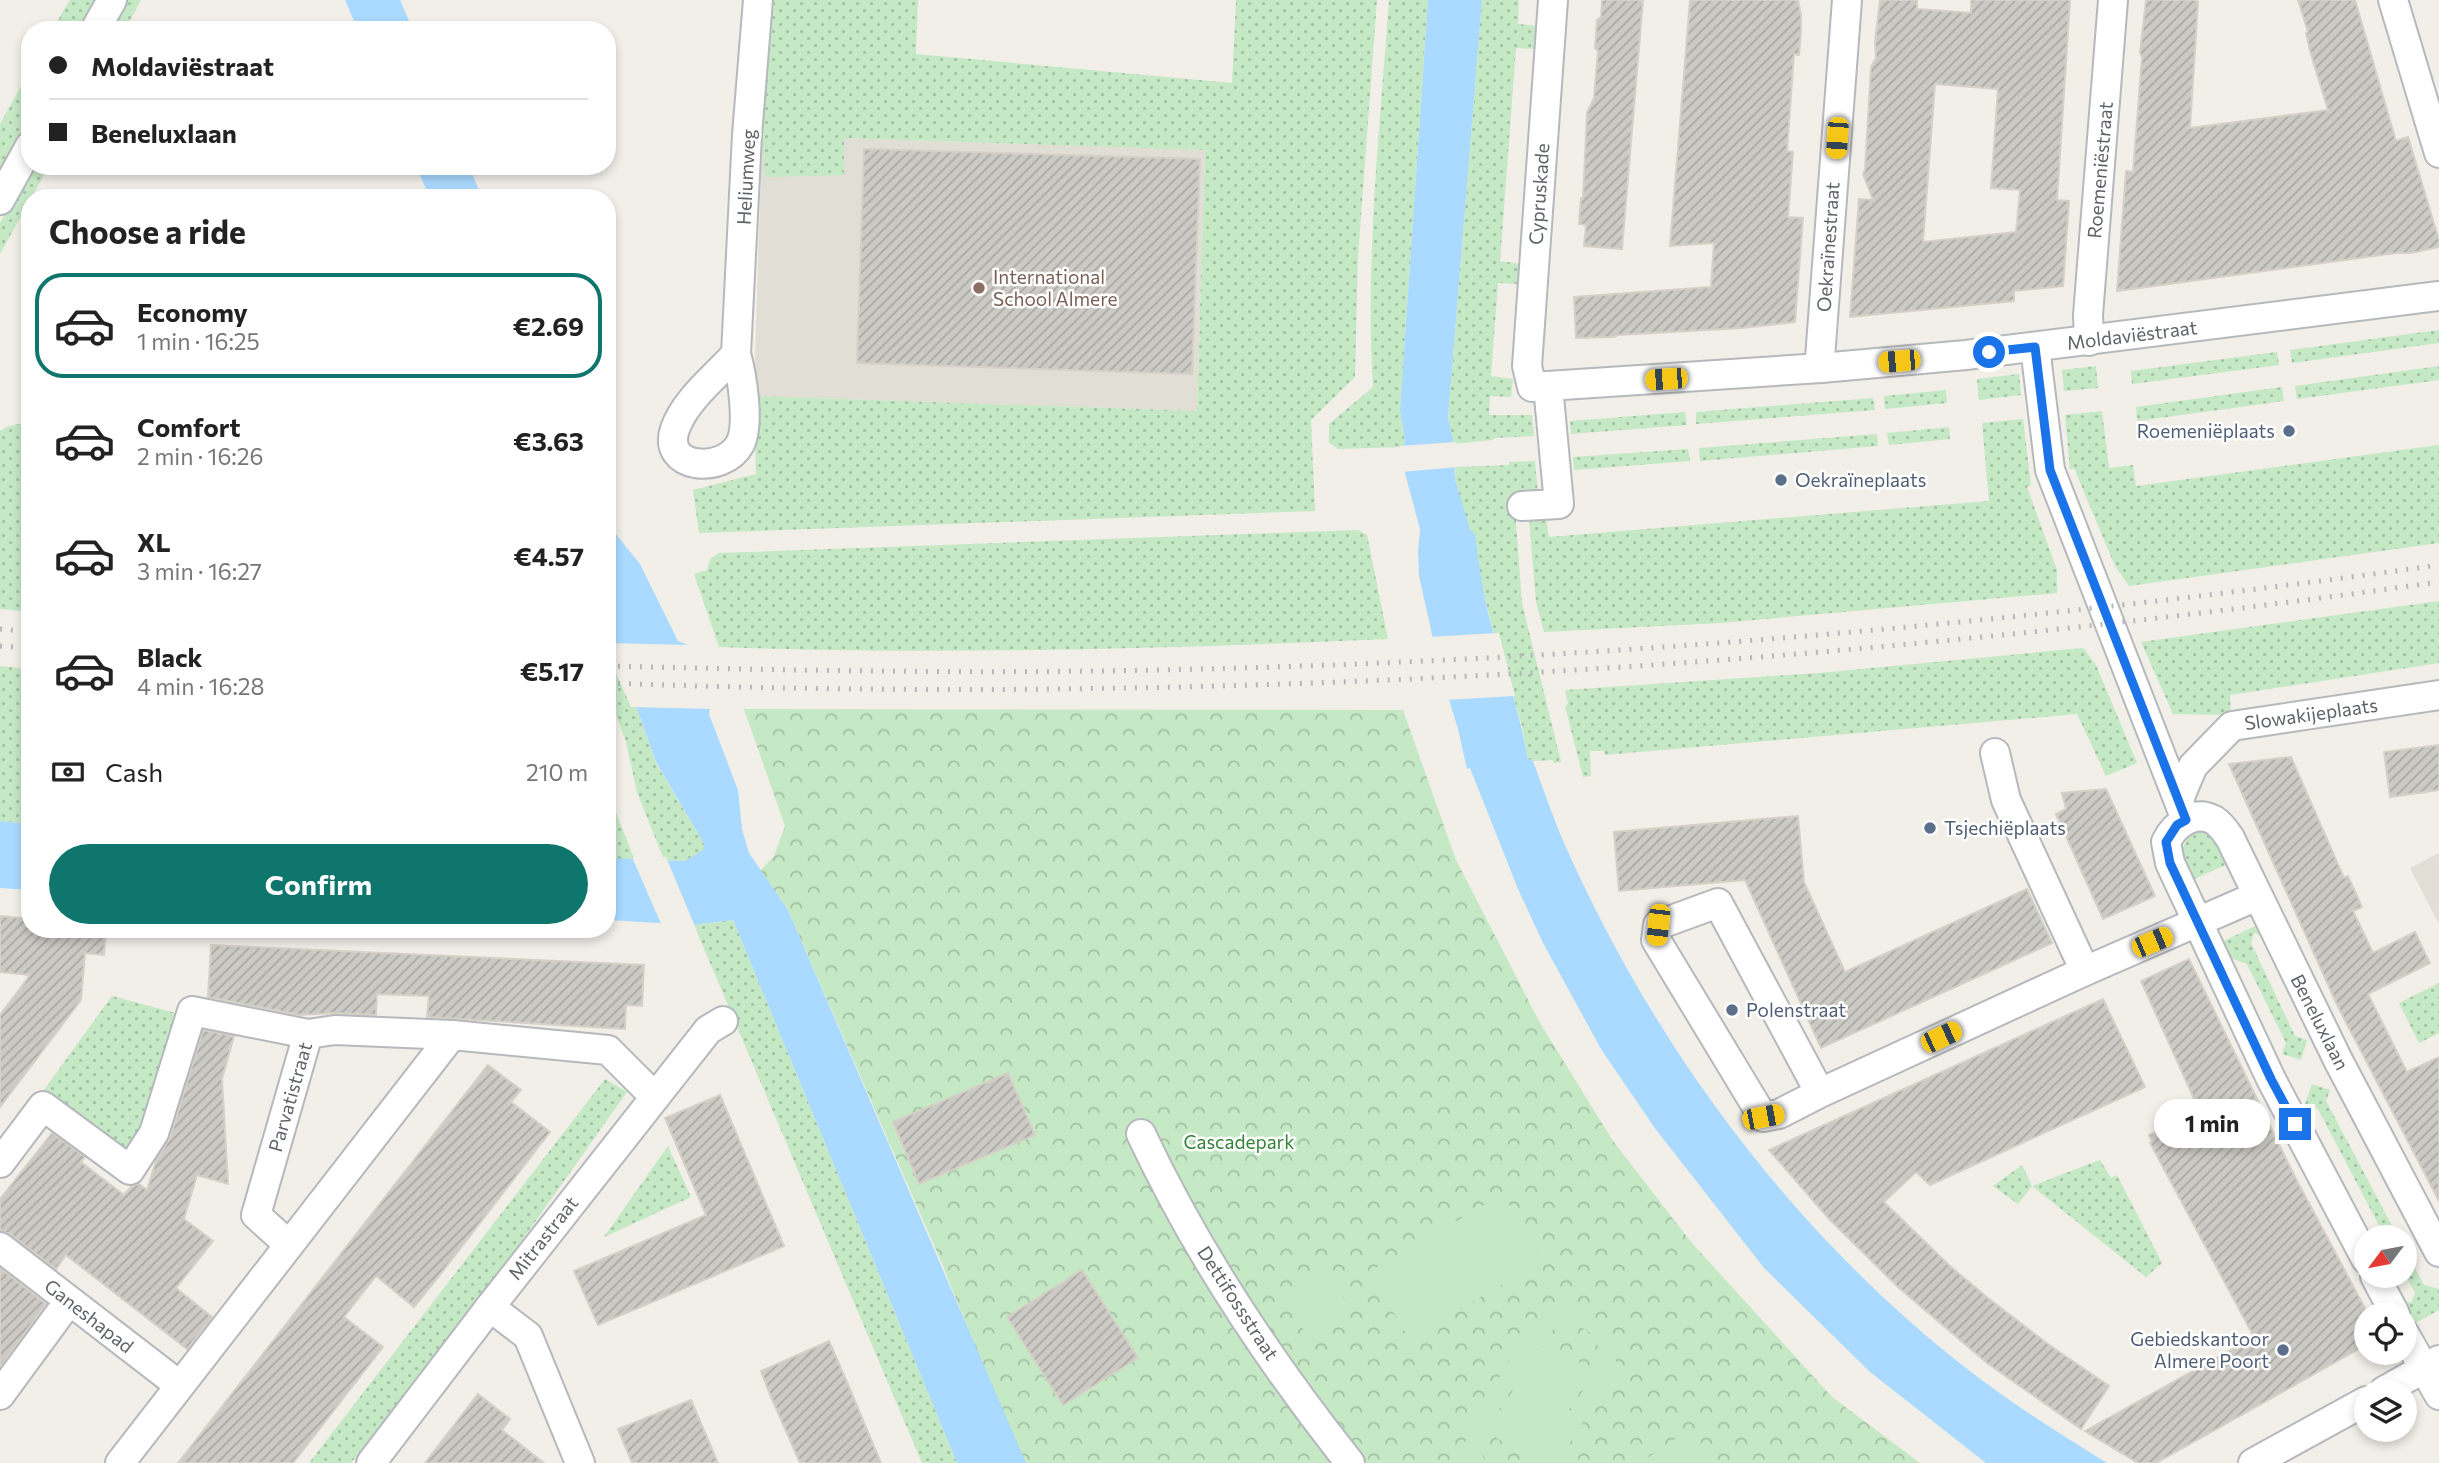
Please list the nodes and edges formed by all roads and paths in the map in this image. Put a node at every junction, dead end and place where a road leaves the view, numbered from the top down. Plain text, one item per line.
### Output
1 (112, 0) edge
2 (758, 0) edge
3 (1553, 0) edge
4 (1847, 0) edge
5 (2113, 0) edge
6 (2393, 0) edge
7 (100, 21) edge
8 (2439, 153) edge
9 (21, 162) edge
10 (0, 200) edge
11 (2439, 296) edge
12 (2089, 341) junction
13 (2035, 347) junction
14 (736, 354) dead end
15 (1821, 368) junction
16 (1540, 387) junction
17 (1522, 506) dead end
18 (2439, 695) edge
19 (1995, 753) dead end
20 (2183, 810) junction
21 (2257, 896) junction
22 (2197, 923) junction
23 (2085, 971) junction
24 (723, 1021) dead end
25 (307, 1034) junction
26 (452, 1035) junction
27 (1820, 1093) junction
28 (655, 1097) junction
29 (1141, 1134) dead end
30 (0, 1163) edge
31 (2354, 1236) edge
32 (289, 1245) junction
33 (0, 1247) edge
34 (2439, 1252) edge
35 (69, 1301) junction
36 (490, 1307) junction
37 (2417, 1348) edge
38 (2431, 1364) edge
39 (2405, 1379) edge
40 (179, 1385) junction
41 (0, 1395) edge
42 (2439, 1395) edge
43 (2354, 1408) edge
44 (120, 1463) edge
45 (371, 1463) edge
46 (580, 1463) edge
47 (1350, 1463) edge
48 (2253, 1463) edge

1 - 7 street
2 - 14 street, Heliumweg
3 - 16 street, Cypruskade
4 - 15 street, Oekraïnestraat
5 - 12 street, Roemeniëstraat
6 - 8 street
9 - 10 street
11 - 12 street, Moldaviëstraat
12 - 13 street, Moldaviëstraat
13 - 15 street, Moldaviëstraat
13 - 20 street
15 - 16 street, Moldaviëstraat
16 - 17 street
18 - 20 street, Slowakijeplaats
19 - 23 street
20 - 21 street, Beneluxlaan
20 - 22 street
21 - 22 street
21 - 34 street, Beneluxlaan
22 - 23 street
22 - 31 street
23 - 27 street
24 - 28 street, Mitrastraat
25 - 26 street, Parvatistraat
25 - 30 street
25 - 32 street, Parvatistraat
26 - 28 street, Parvatistraat
26 - 32 street
27 - 27 street
28 - 36 street, Mitrastraat
29 - 47 street, Dettifossstraat
32 - 40 street
33 - 35 street, Ganeshapad
35 - 40 street, Ganeshapad
35 - 41 street
36 - 45 street, Mitrastraat
36 - 46 street
37 - 38 street
38 - 39 street
38 - 42 street
40 - 44 street
43 - 48 street

